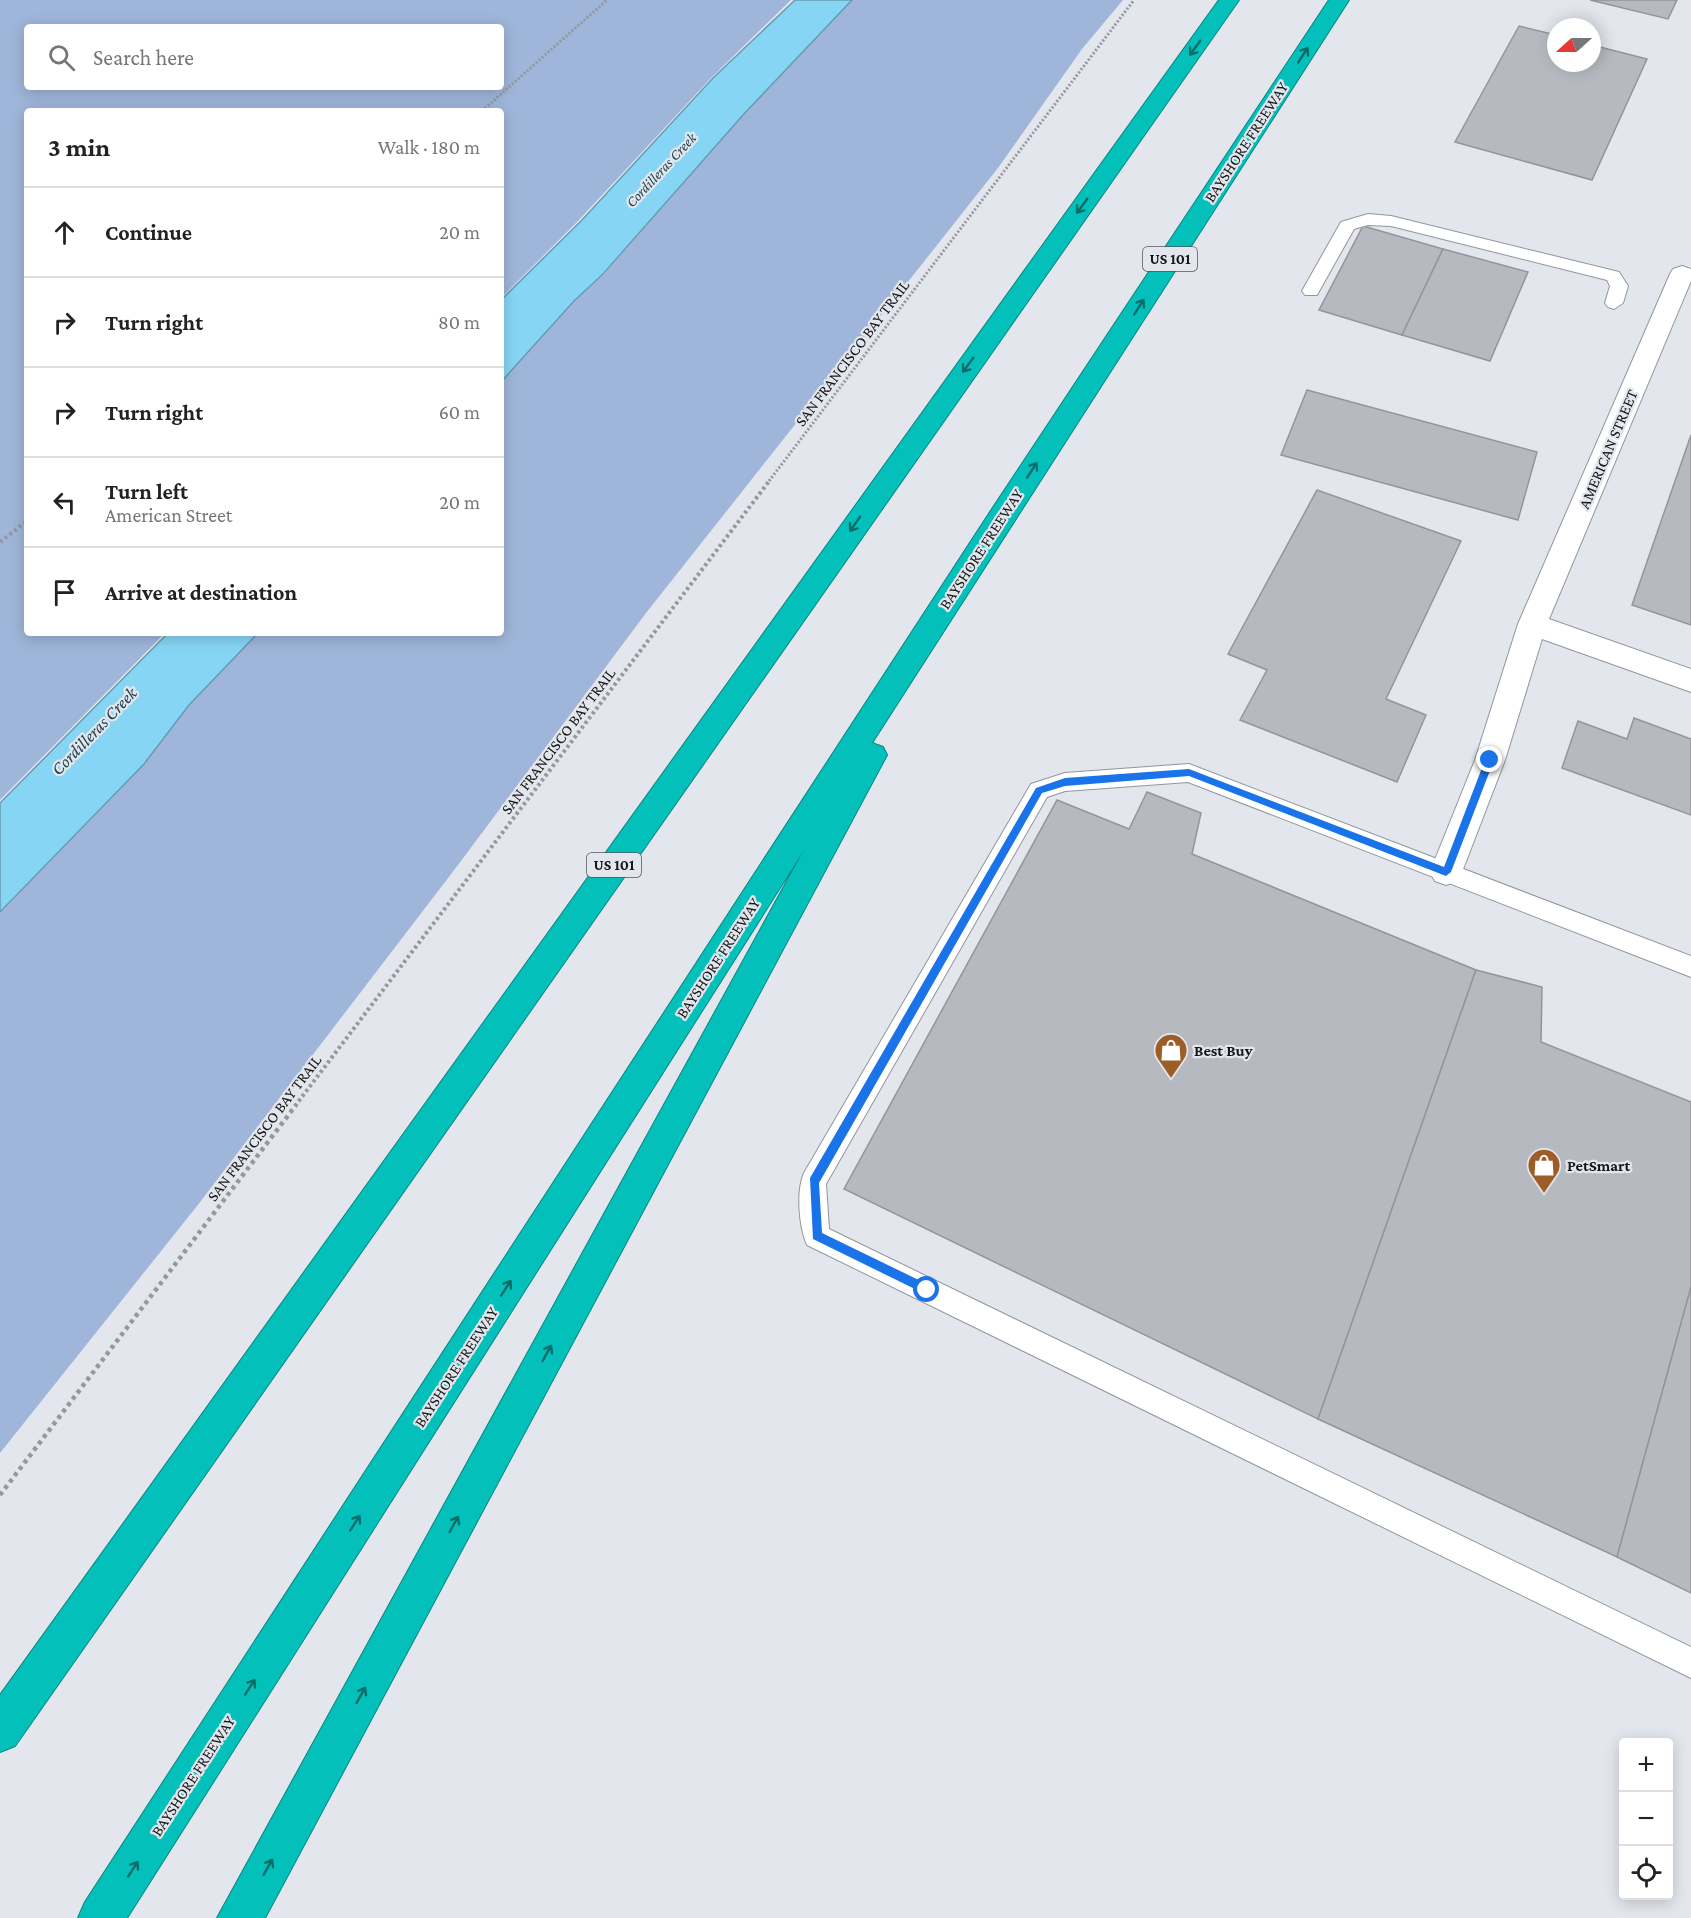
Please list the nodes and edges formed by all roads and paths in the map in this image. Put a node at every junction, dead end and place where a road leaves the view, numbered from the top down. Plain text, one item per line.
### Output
1 (607, 0) edge
2 (1134, 0) edge
3 (1229, 0) edge
4 (1339, 0) edge
5 (485, 108) edge
6 (1682, 274) dead end
7 (1311, 291) dead end
8 (1614, 303) dead end
9 (1000, 519) junction
10 (24, 523) edge
11 (0, 542) edge
12 (1532, 624) junction
13 (1691, 681) edge
14 (1446, 872) junction
15 (1691, 967) edge
16 (0, 1495) edge
17 (1691, 1663) edge
18 (0, 1731) edge
19 (101, 1918) edge
20 (240, 1918) edge

1 - 5 path
2 - 16 path, SAN FRANCISCO BAY TRAIL
3 -> 18 highway, US 101
9 -> 4 highway, BAYSHORE FREEWAY / US 101
6 - 12 street, AMERICAN STREET
7 - 8 lane
19 -> 9 highway, BAYSHORE FREEWAY / US 101
20 -> 9 highway
10 - 11 path
12 - 13 street
12 - 14 street, AMERICAN STREET
14 - 15 lane
14 - 17 lane

